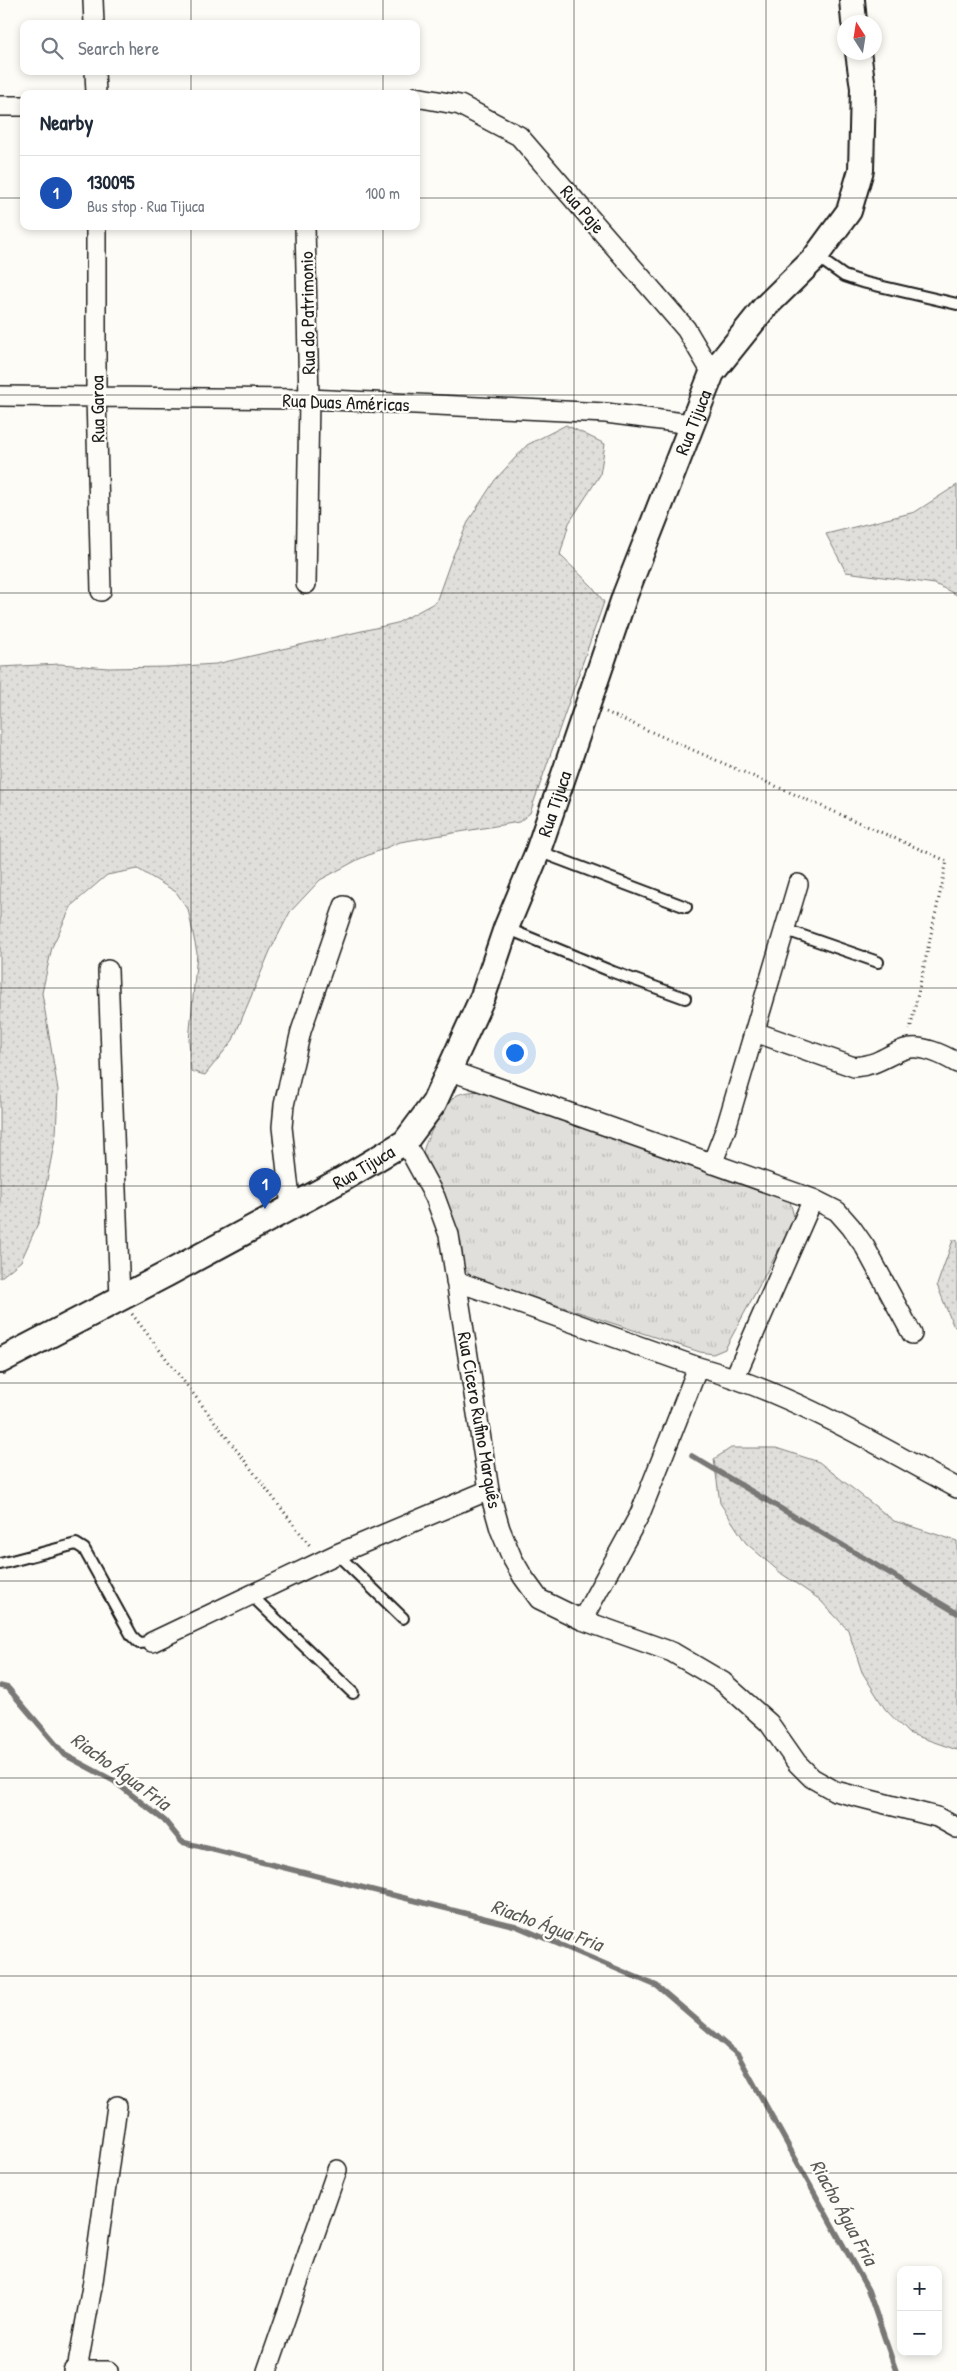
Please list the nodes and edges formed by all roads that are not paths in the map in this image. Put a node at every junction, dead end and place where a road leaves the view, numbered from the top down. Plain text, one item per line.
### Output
1 (93, 0) edge
2 (852, 0) edge
3 (853, 15) edge
4 (94, 20) edge
5 (859, 60) edge
6 (95, 75) edge
7 (96, 90) edge
8 (420, 98) edge
9 (0, 106) edge
10 (20, 106) edge
11 (96, 230) edge
12 (305, 230) edge
13 (816, 256) junction
14 (957, 304) edge
15 (712, 373) junction
16 (0, 396) edge
17 (96, 396) junction
18 (309, 399) junction
19 (691, 424) junction
20 (306, 584) dead end
21 (101, 591) dead end
22 (538, 851) junction
23 (798, 884) dead end
24 (344, 906) dead end
25 (686, 906) dead end
26 (506, 928) junction
27 (786, 930) junction
28 (878, 962) dead end
29 (108, 970) dead end
30 (685, 998) dead end
31 (755, 1032) junction
32 (957, 1063) edge
33 (450, 1071) junction
34 (404, 1142) junction
35 (712, 1164) junction
36 (813, 1199) junction
37 (291, 1208) junction
38 (456, 1281) junction
39 (120, 1299) junction
40 (912, 1334) dead end
41 (0, 1361) edge
42 (698, 1367) junction
43 (735, 1377) junction
44 (957, 1488) edge
45 (489, 1490) junction
46 (330, 1558) junction
47 (0, 1564) edge
48 (251, 1595) junction
49 (403, 1618) dead end
50 (582, 1620) junction
51 (152, 1642) joint
52 (353, 1693) dead end
53 (957, 1828) edge
54 (117, 2106) dead end
55 (337, 2170) dead end
56 (75, 2370) edge
57 (108, 2371) edge
58 (267, 2371) edge

1 - 4 street
2 - 3 street
5 - 13 street, Rua Tijuca
6 - 7 street
8 - 15 street, Rua Paje
9 - 10 street
11 - 17 street, Rua Garoa
12 - 18 street, Rua do Patrimonio
13 - 14 lane
13 - 15 street, Rua Tijuca
15 - 19 street, Rua Tijuca
16 - 17 street, Rua Duas Américas
17 - 18 street, Rua Duas Américas
17 - 21 street, Rua Garoa
18 - 19 street, Rua Duas Américas
18 - 20 street, Rua do Patrimonio
19 - 22 street, Rua Tijuca
22 - 25 lane
22 - 26 street, Rua Tijuca
23 - 27 street
24 - 37 street
26 - 30 lane
26 - 33 street, Rua Tijuca
27 - 28 lane
27 - 31 street
29 - 39 street
31 - 32 street
31 - 35 street
33 - 34 street, Rua Tijuca
33 - 35 street
34 - 37 street, Rua Tijuca
34 - 38 street, Rua Cicero Rufino Marquês
35 - 36 street
36 - 40 street
36 - 43 street
37 - 39 street, Rua Tijuca
38 - 42 street
38 - 45 street, Rua Cicero Rufino Marquês
39 - 41 street, Rua Tijuca
42 - 43 street
42 - 50 street
43 - 44 street
45 - 46 street
45 - 50 street, Rua Cicero Rufino Marquês
46 - 48 street
46 - 49 lane
47 - 51 lane
48 - 51 street
48 - 52 lane
50 - 53 street, Rua Cicero Rufino Marquês
54 - 56 street
55 - 58 street
56 - 57 street

